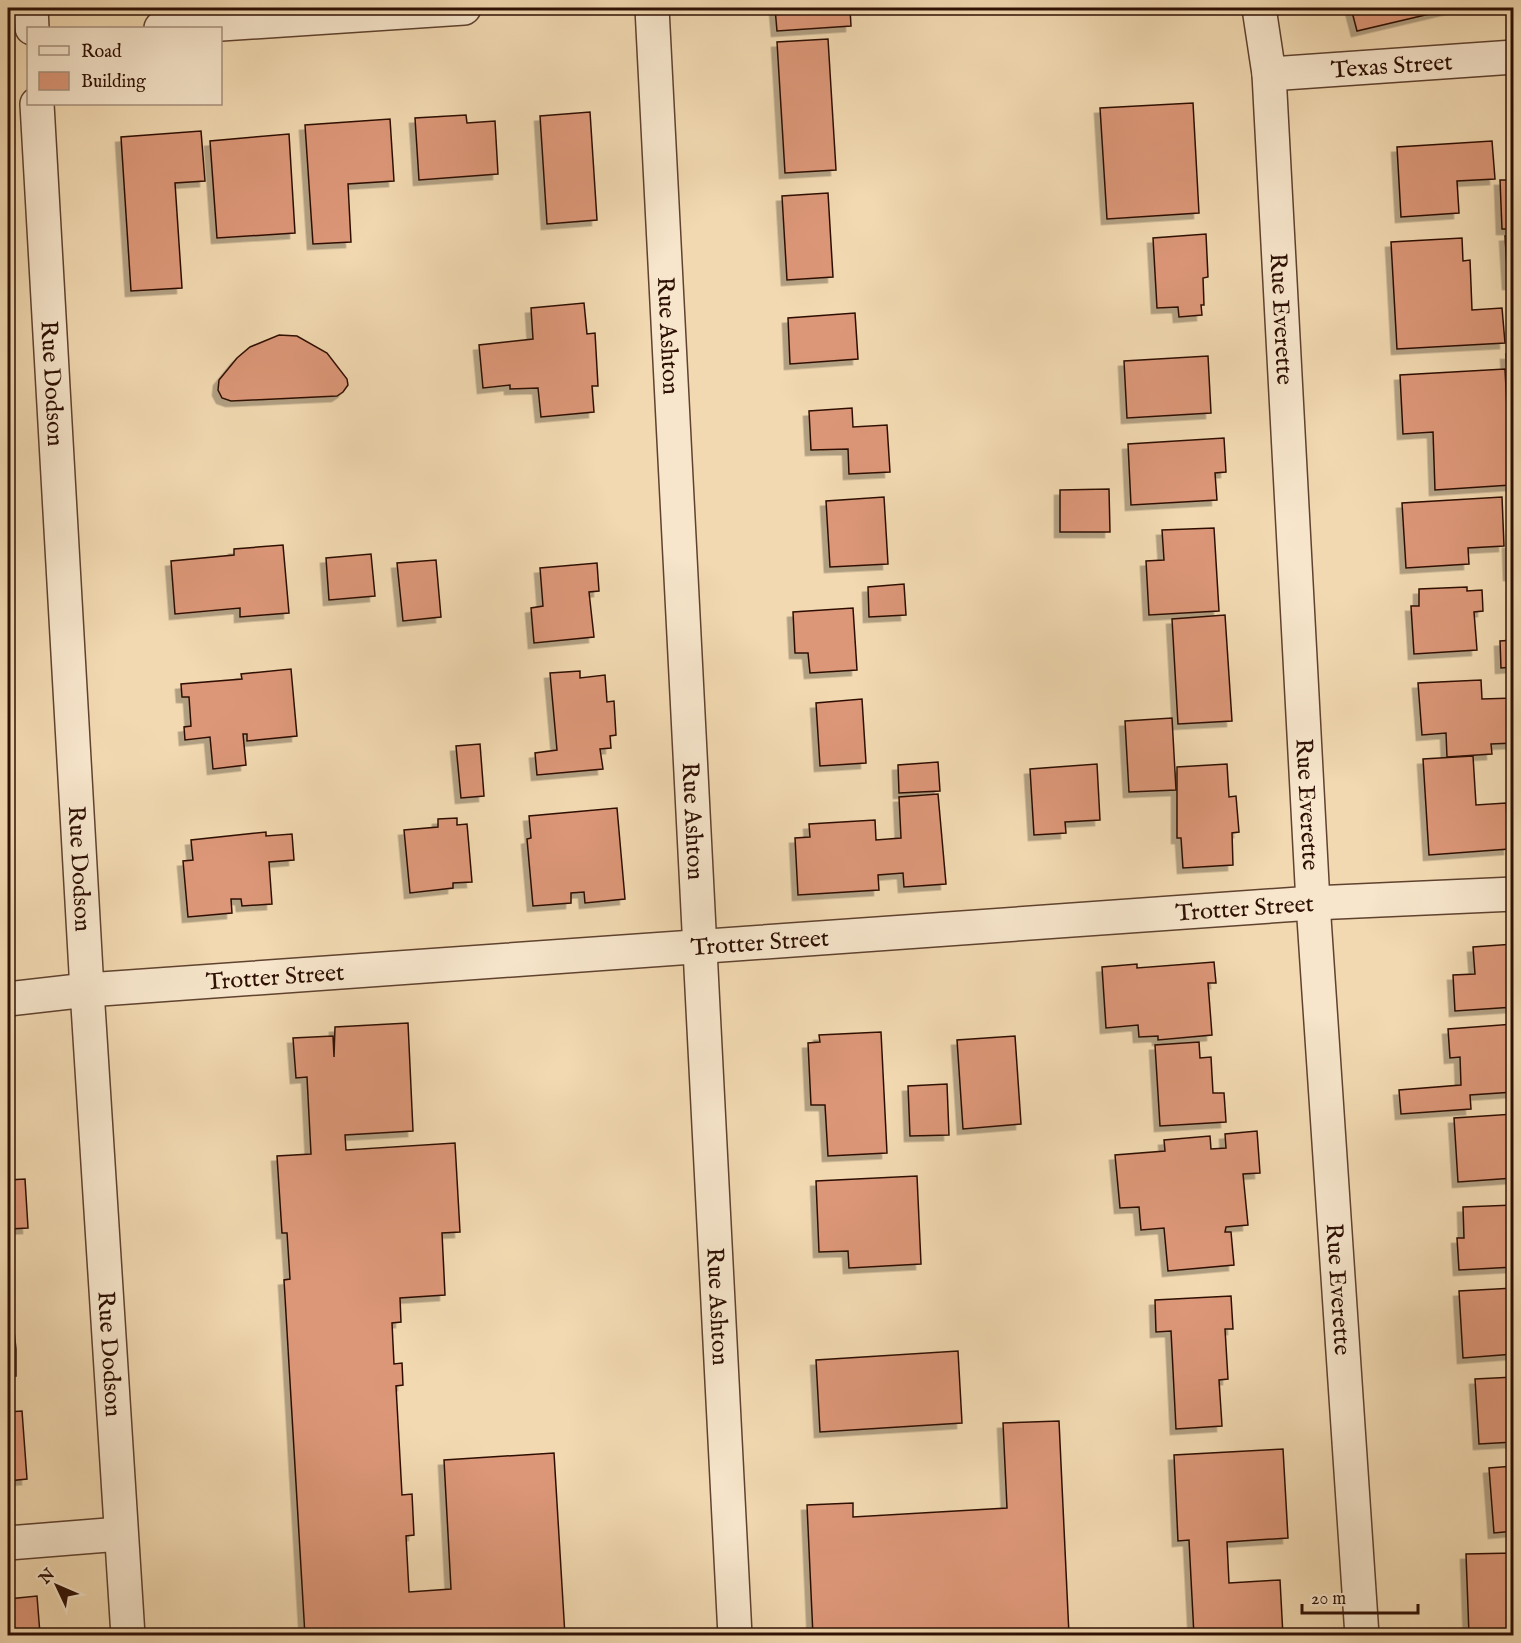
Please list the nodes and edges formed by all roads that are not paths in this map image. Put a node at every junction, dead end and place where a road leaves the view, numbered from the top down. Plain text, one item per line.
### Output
1 (31, 8) edge
2 (464, 8) edge
3 (652, 8) edge
4 (1259, 8) edge
5 (32, 27) edge
6 (176, 27) edge
7 (1514, 57) edge
8 (1269, 74) junction
9 (37, 105) edge
10 (1514, 894) edge
11 (1313, 903) junction
12 (701, 948) junction
13 (87, 990) junction
14 (8, 999) edge
15 (120, 1534) junction
16 (8, 1544) edge
17 (128, 1635) edge
18 (735, 1635) edge
19 (1362, 1635) edge

1 - 5 street
2 - 6 street
3 - 12 street, Rue Ashton
4 - 8 street, Rue Everette
7 - 8 street, Texas Street
8 - 11 street, Rue Everette
9 - 13 street, Rue Dodson
10 - 11 street, Trotter Street
11 - 12 street, Trotter Street
11 - 19 street, Rue Everette
12 - 13 street, Trotter Street
12 - 18 street, Rue Ashton
13 - 14 street, Trotter Street
13 - 15 street, Rue Dodson
15 - 16 street
15 - 17 street, Rue Dodson

